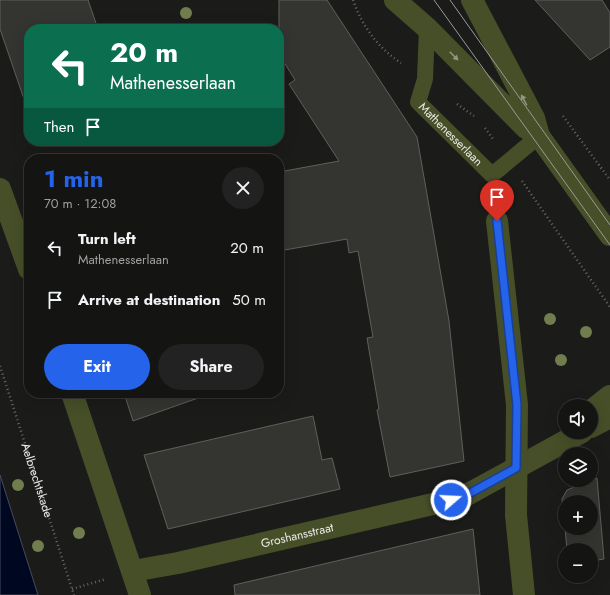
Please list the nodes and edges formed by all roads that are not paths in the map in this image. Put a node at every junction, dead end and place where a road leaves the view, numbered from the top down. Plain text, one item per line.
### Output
1 (395, 0) edge
2 (472, 0) edge
3 (427, 28) junction
4 (539, 136) junction
5 (0, 189) edge
6 (497, 221) dead end
7 (610, 235) edge
8 (24, 255) edge
9 (610, 396) edge
10 (74, 398) edge
11 (598, 405) edge
12 (610, 417) edge
13 (598, 423) edge
14 (558, 436) edge
15 (569, 439) edge
16 (516, 468) junction
17 (133, 571) junction
18 (140, 595) edge
19 (524, 595) edge

1 - 3 street
4 -> 2 street
3 -> 4 street
3 - 4 lane, Mathenesserlaan
4 - 7 street
5 - 8 street
6 - 16 street
9 - 11 street
10 - 17 street
12 - 13 street
14 - 16 street, Groshansstraat
15 - 16 street, Groshansstraat
16 - 17 street, Groshansstraat
16 - 19 street
17 - 18 street

